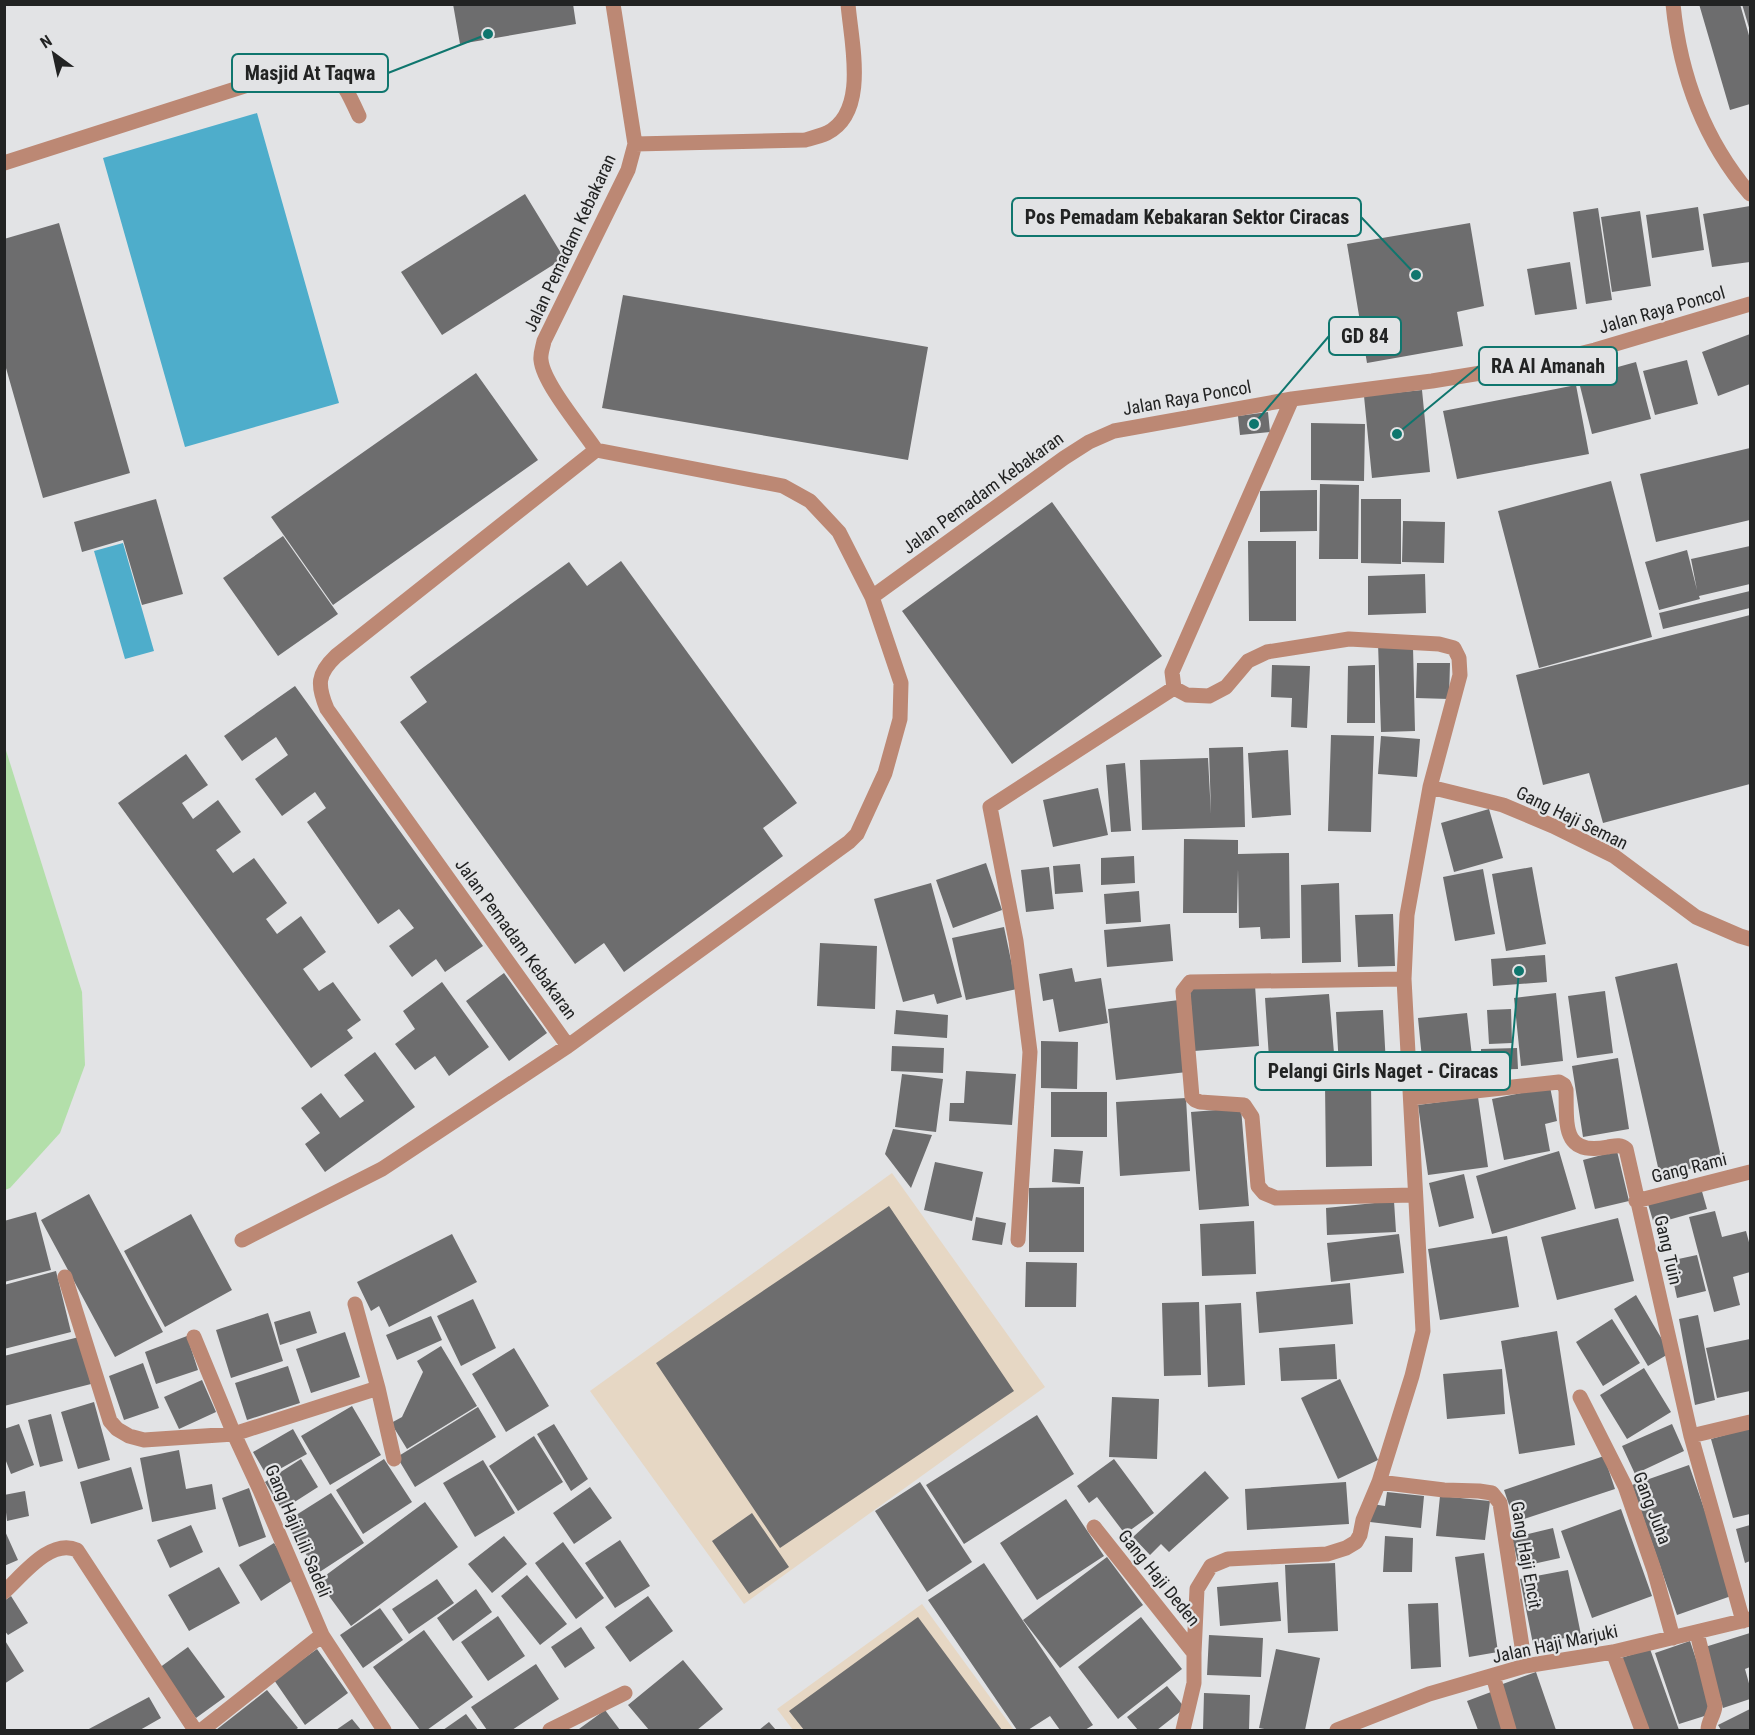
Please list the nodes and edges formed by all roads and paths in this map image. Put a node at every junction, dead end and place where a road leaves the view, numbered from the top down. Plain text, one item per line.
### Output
1 (613, 4) edge
2 (848, 4) edge
3 (1673, 4) edge
4 (359, 116) dead end
5 (635, 144) junction
6 (4, 163) edge
7 (1749, 190) edge
8 (1750, 304) edge
9 (1292, 399) junction
10 (1089, 442) joint
11 (596, 450) junction
12 (872, 597) junction
13 (1174, 688) junction
14 (1430, 788) junction
15 (1750, 939) edge
16 (1404, 979) junction
17 (568, 1046) junction
18 (1411, 1098) junction
19 (1750, 1172) edge
20 (1414, 1194) junction
21 (1636, 1201) junction
22 (242, 1240) dead end
23 (1018, 1240) dead end
24 (65, 1277) dead end
25 (355, 1304) dead end
26 (194, 1337) dead end
27 (378, 1388) junction
28 (1580, 1397) dead end
29 (1750, 1422) edge
30 (234, 1434) junction
31 (1690, 1436) junction
32 (394, 1459) dead end
33 (1379, 1482) junction
34 (1094, 1527) dead end
35 (4, 1592) edge
36 (1747, 1620) edge
37 (1697, 1633) junction
38 (322, 1635) junction
39 (1673, 1638) junction
40 (1194, 1653) junction
41 (1613, 1653) junction
42 (1525, 1666) junction
43 (1492, 1676) junction
44 (626, 1693) dead end
45 (195, 1731) edge
46 (202, 1731) edge
47 (384, 1731) edge
48 (549, 1731) edge
49 (1183, 1731) edge
50 (1337, 1731) edge
51 (1509, 1731) edge
52 (1642, 1731) edge
53 (1708, 1731) edge

1 - 5 street, Jalan Pemadam Kebakaran
2 - 5 street, Jalan Pemadam Kebakaran
3 - 7 street
4 - 6 street
5 - 11 street, Jalan Pemadam Kebakaran
8 - 9 street, Jalan Raya Poncol
9 - 10 street, Jalan Raya Poncol
9 - 13 street
10 - 12 street, Jalan Pemadam Kebakaran
11 - 12 street, Jalan Pemadam Kebakaran
11 - 17 street, Jalan Pemadam Kebakaran
12 - 17 street, Jalan Pemadam Kebakaran
13 - 14 street, Gang Haji Deden
13 - 23 street
14 - 15 street, Gang Haji Seman
14 - 16 street, Gang Haji Deden
16 - 18 street, Gang Haji Deden
16 - 20 street
17 - 22 street
18 - 20 street, Gang Haji Deden
18 - 21 street, Gang Tuin
19 - 21 street, Gang Rami
20 - 33 street, Gang Haji Deden
21 - 31 street, Gang Tuin
24 - 30 street
25 - 27 street
26 - 30 street, Gang Haji Lili Sadeli
27 - 30 street
27 - 32 street
28 - 39 street, Gang Juha
29 - 31 street
30 - 38 street, Gang Haji Lili Sadeli
31 - 36 street, Gang Tuin
33 - 40 street, Gang Haji Deden
33 - 42 street, Gang Haji Encit
34 - 40 street, Gang Haji Deden
35 - 45 street
36 - 37 street, Jalan Haji Marjuki
37 - 39 street, Jalan Haji Marjuki
37 - 53 street
38 - 46 street
38 - 47 street, Gang Haji Lili Sadeli
39 - 41 street, Jalan Haji Marjuki
40 - 49 street, Gang Haji Deden
41 - 42 street, Jalan Haji Marjuki
41 - 52 street
42 - 43 street, Jalan Haji Marjuki
43 - 50 street, Jalan Haji Marjuki
43 - 51 street
44 - 48 street

